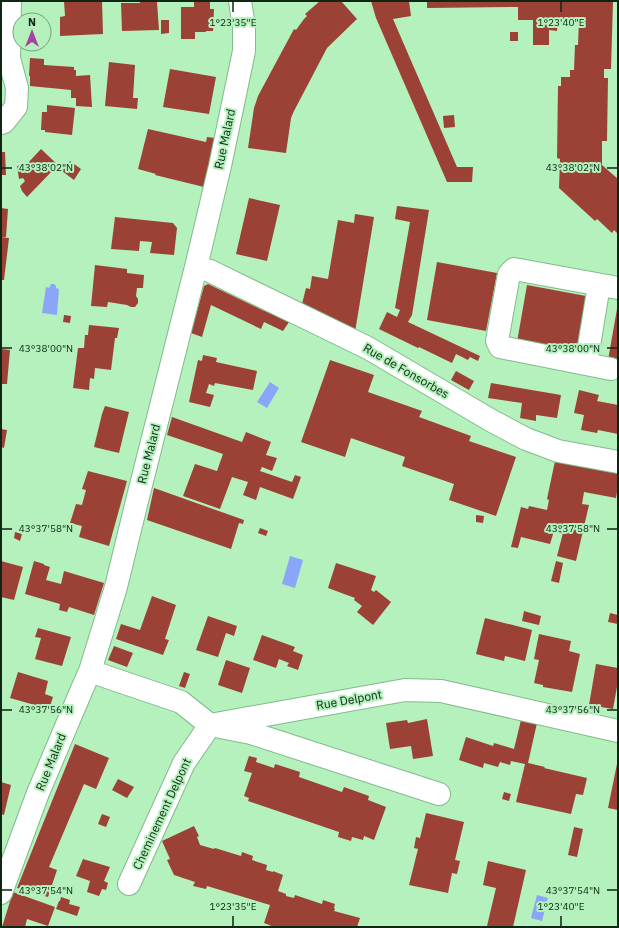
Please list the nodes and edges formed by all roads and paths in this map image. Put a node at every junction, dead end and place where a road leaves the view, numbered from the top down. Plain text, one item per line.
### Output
1 (10, 1) edge
2 (240, 1) edge
3 (1, 123) edge
4 (196, 267) junction
5 (609, 286) edge
6 (586, 364) junction
7 (612, 369) dead end
8 (618, 462) edge
9 (90, 671) junction
10 (210, 725) junction
11 (618, 731) edge
12 (439, 794) dead end
13 (129, 884) dead end
14 (1, 893) edge

1 - 3 street
2 - 4 street, Rue Malard
4 - 8 street, Rue de Fonsorbes
4 - 9 street, Rue Malard
5 - 6 street
5 - 6 street
6 - 7 street
9 - 10 street
9 - 14 street, Rue Malard
10 - 11 street, Rue Delpont
10 - 12 street
10 - 13 street, Cheminement Delpont

